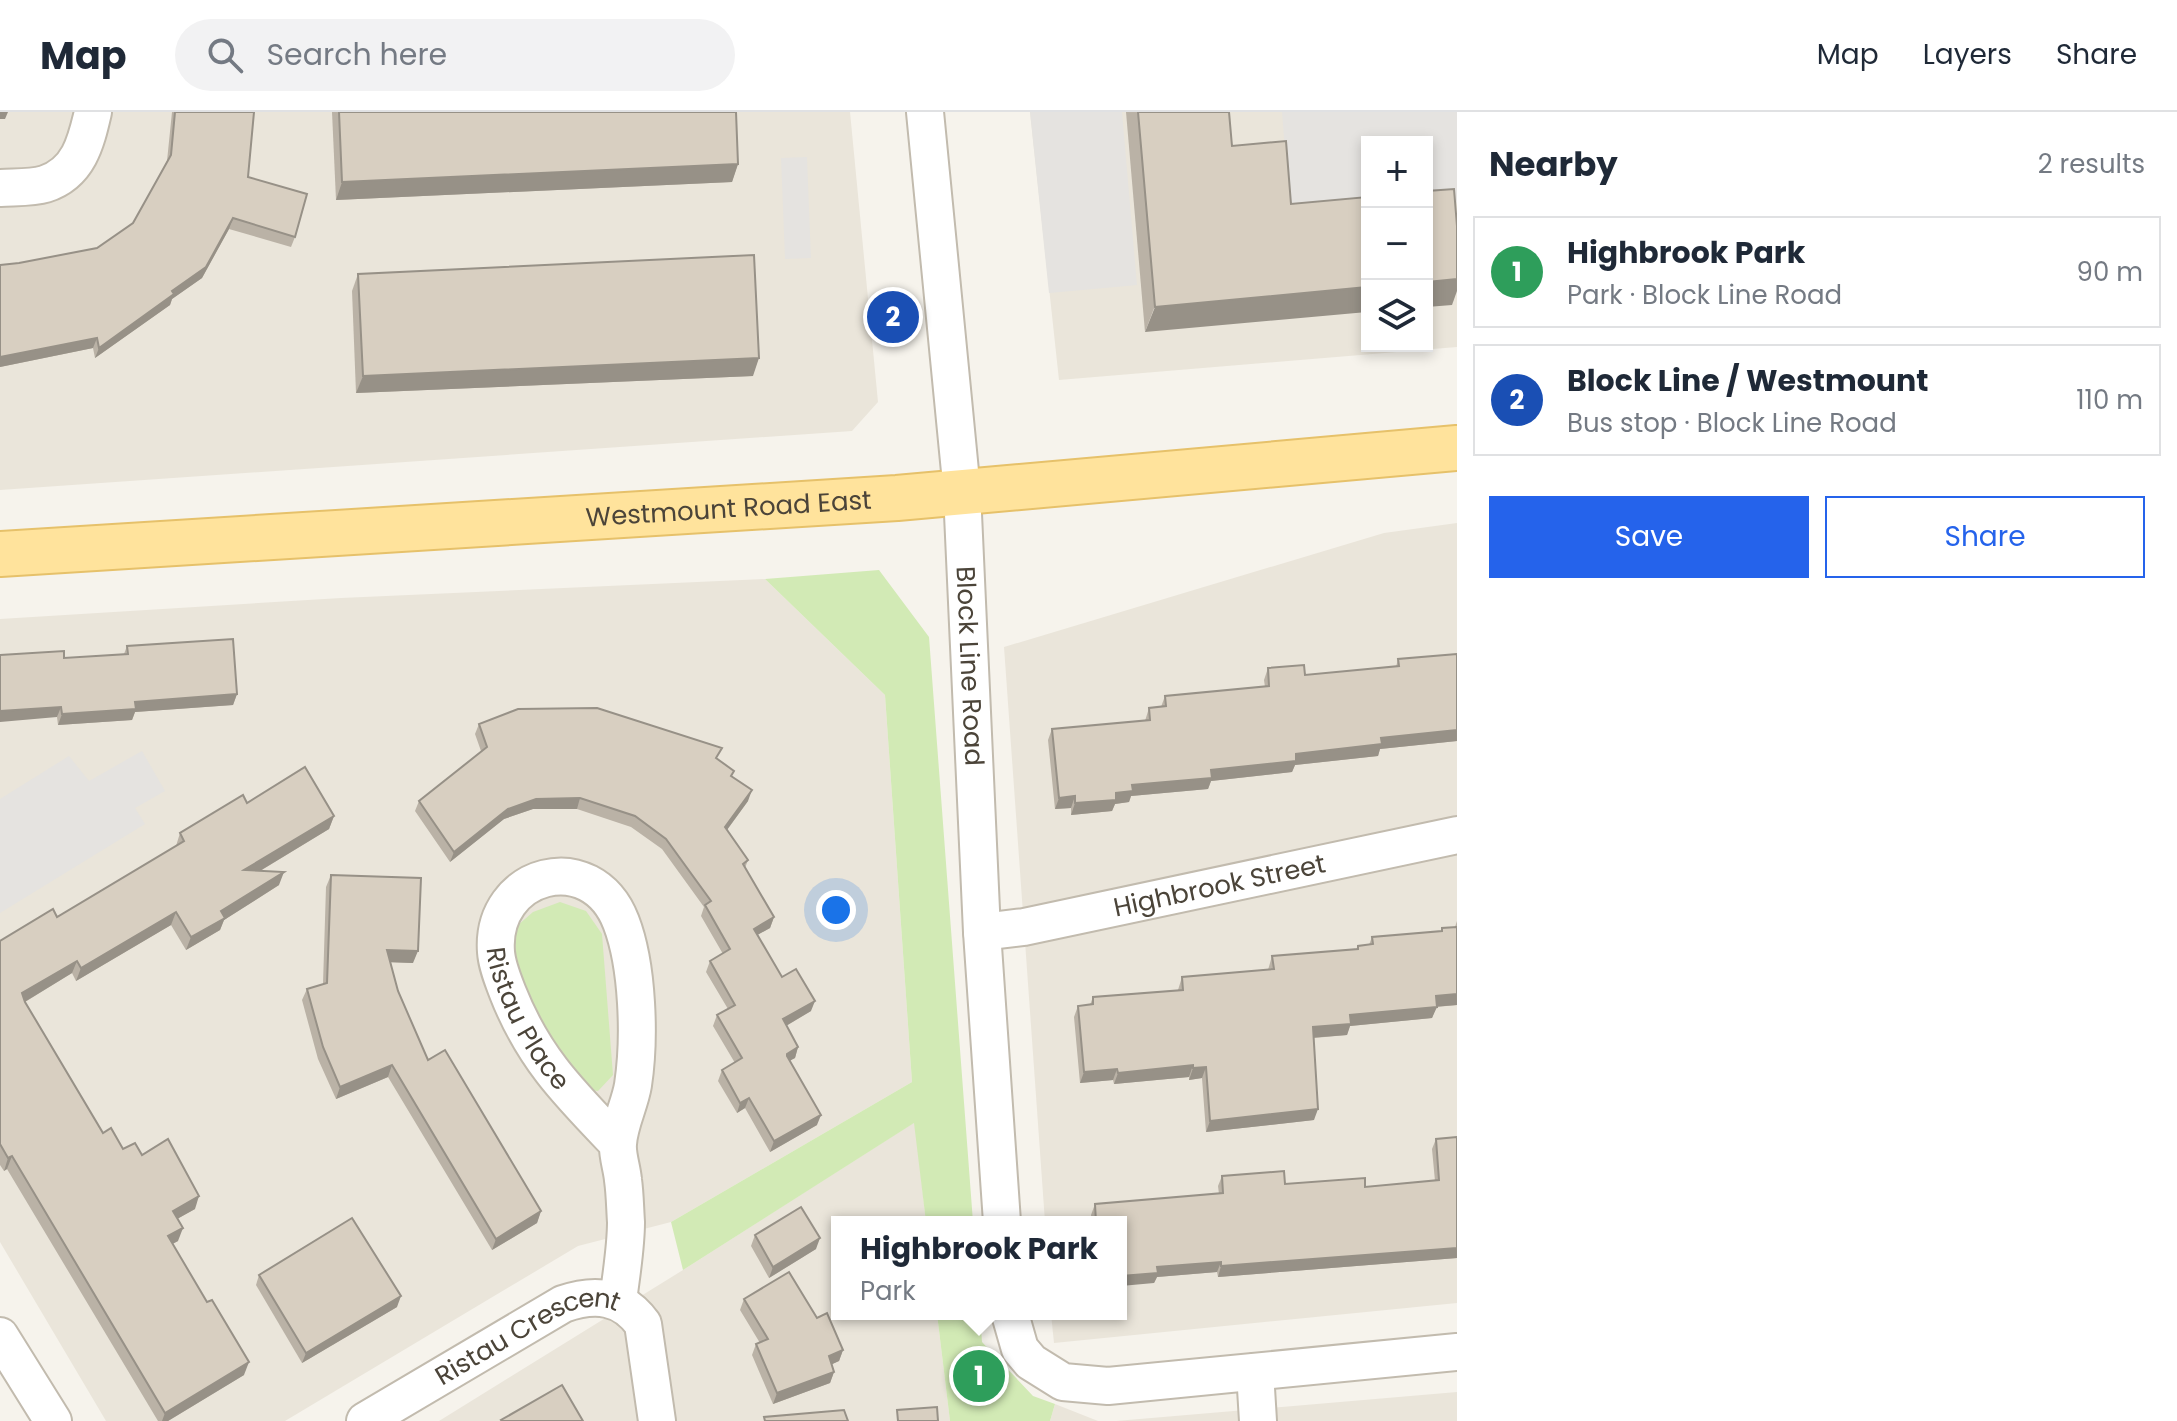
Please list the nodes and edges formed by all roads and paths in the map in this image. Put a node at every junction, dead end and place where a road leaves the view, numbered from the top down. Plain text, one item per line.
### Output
1 (93, 112) edge
2 (925, 112) edge
3 (0, 188) edge
4 (1457, 448) edge
5 (962, 492) junction
6 (0, 554) edge
7 (1457, 835) edge
8 (982, 932) junction
9 (618, 1144) junction
10 (1002, 1216) edge
11 (618, 1301) junction
12 (1012, 1320) edge
13 (0, 1336) edge
14 (1457, 1352) edge
15 (1255, 1372) junction
16 (53, 1421) edge
17 (365, 1421) edge
18 (657, 1421) edge
19 (1258, 1421) edge

1 - 3 street
2 - 5 street, Block Line Road
4 - 5 main road, Westmount Road East
5 - 6 main road, Westmount Road East
5 - 8 street, Block Line Road
7 - 8 street, Highbrook Street
8 - 10 street, Block Line Road
9 - 9 street, Ristau Place
9 - 11 street, Ristau Place
11 - 17 street, Ristau Crescent
11 - 18 street, Ristau Crescent
12 - 15 street
13 - 16 street
14 - 15 street
15 - 19 street

